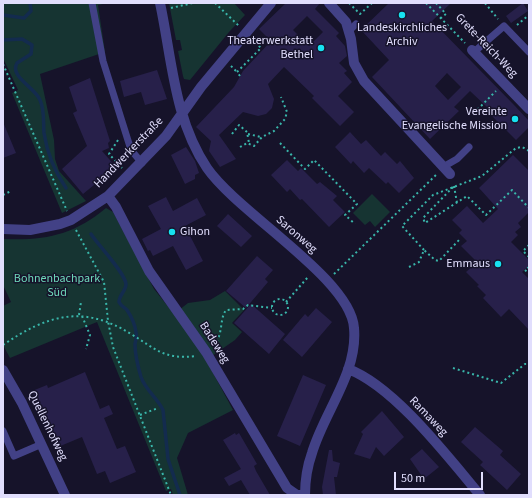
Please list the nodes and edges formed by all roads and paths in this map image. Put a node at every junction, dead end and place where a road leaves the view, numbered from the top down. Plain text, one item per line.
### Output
1 (92, 3) edge
2 (160, 3) edge
3 (193, 3) edge
4 (215, 3) edge
5 (271, 3) edge
6 (329, 3) edge
7 (350, 3) edge
8 (372, 3) edge
9 (426, 3) edge
10 (436, 3) edge
11 (485, 3) edge
12 (171, 8) dead end
13 (529, 15) edge
14 (441, 18) junction
15 (504, 26) junction
16 (510, 31) junction
17 (245, 32) junction
18 (473, 51) junction
19 (529, 52) edge
20 (3, 64) edge
21 (240, 76) dead end
22 (493, 94) dead end
23 (281, 97) dead end
24 (529, 109) edge
25 (474, 113) dead end
26 (181, 114) junction
27 (124, 130) junction
28 (232, 134) dead end
29 (248, 134) junction
30 (262, 137) junction
31 (280, 143) dead end
32 (249, 144) junction
33 (469, 147) dead end
34 (240, 148) dead end
35 (529, 152) edge
36 (142, 163) junction
37 (446, 171) junction
38 (129, 176) junction
39 (454, 186) junction
40 (11, 191) dead end
41 (3, 195) edge
42 (108, 196) junction
43 (457, 203) junction
44 (529, 208) edge
45 (71, 220) junction
46 (354, 224) dead end
47 (3, 229) edge
48 (459, 240) dead end
49 (529, 245) edge
50 (424, 250) junction
51 (529, 258) edge
52 (409, 267) dead end
53 (529, 267) edge
54 (315, 269) junction
55 (529, 274) edge
56 (327, 280) junction
57 (80, 302) dead end
58 (286, 302) junction
59 (272, 308) junction
60 (80, 315) junction
61 (108, 321) junction
62 (3, 345) edge
63 (86, 349) dead end
64 (206, 352) junction
65 (529, 364) edge
66 (453, 368) dead end
67 (348, 369) junction
68 (3, 370) edge
69 (158, 408) dead end
70 (140, 415) junction
71 (3, 431) edge
72 (42, 444) junction
73 (66, 495) edge
74 (171, 495) edge
75 (305, 495) edge
76 (480, 495) edge

1 - 27 lane
2 - 26 street, Saronweg
3 - 12 path
4 - 17 path
5 - 17 street, Handwerkerstraße
6 - 37 street
7 - 8 path
9 - 14 path, Grete-Reich-Weg
10 - 14 path
11 - 15 path
13 - 16 path
14 - 18 path, Grete-Reich-Weg
15 - 16 lane
15 - 18 lane
16 - 19 lane
17 - 21 path
17 - 26 street, Handwerkerstraße
18 - 24 street, Grete-Reich-Weg
20 - 45 path
22 - 25 path
23 - 30 path
26 - 36 street, Handwerkerstraße
26 - 54 street, Saronweg
27 - 36 lane
27 - 38 path
28 - 29 path
29 - 30 path
29 - 32 path
30 - 32 path
31 - 46 path
32 - 34 path
33 - 37 lane
35 - 39 path
36 - 38 street, Handwerkerstraße
37 - 56 path
38 - 42 street, Handwerkerstraße
39 - 43 path
39 - 43 path
39 - 50 path
40 - 41 path
42 - 45 street, Handwerkerstraße
42 - 64 street, Badeweg
43 - 44 path
45 - 47 street, Handwerkerstraße
45 - 61 path
48 - 50 path
49 - 51 path
50 - 52 path
53 - 55 path
54 - 56 street, Saronweg
54 - 58 path
56 - 67 street, Saronweg
57 - 60 path
58 - 59 path
58 - 59 path
59 - 64 path
60 - 61 path
60 - 62 path
60 - 63 path
61 - 64 path
61 - 70 path
64 - 75 street, Badeweg
65 - 66 path
67 - 75 street, Saronweg
67 - 76 street, Ramaweg
68 - 72 street, Quellenhofweg
69 - 70 path
70 - 74 path
71 - 72 lane
72 - 73 street, Quellenhofweg

